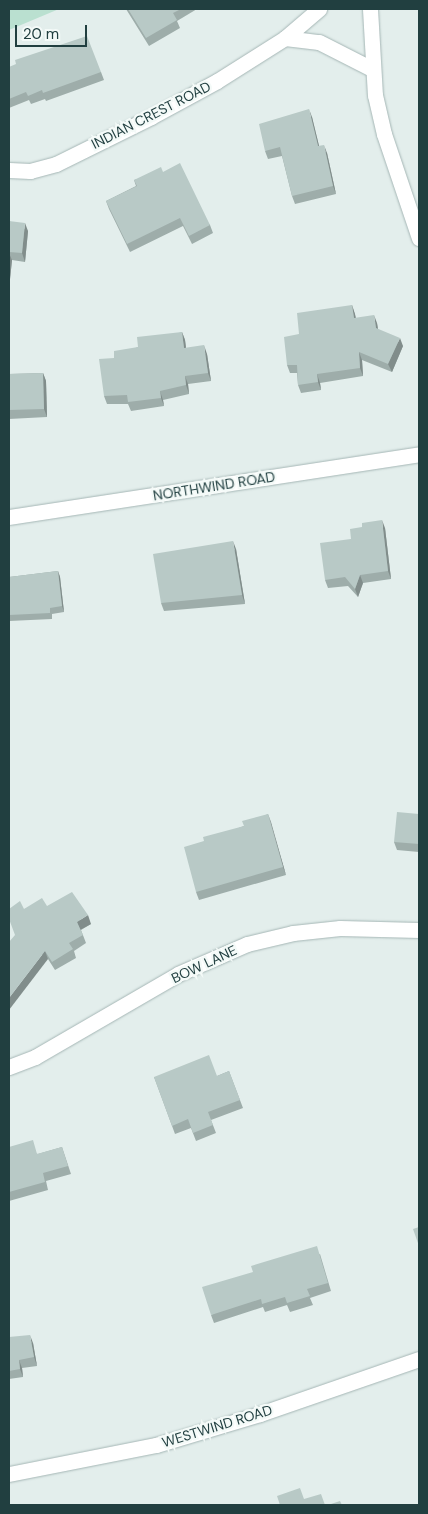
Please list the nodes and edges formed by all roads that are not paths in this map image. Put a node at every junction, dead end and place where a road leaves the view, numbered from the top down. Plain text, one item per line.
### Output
1 (319, 9) edge
2 (370, 9) edge
3 (285, 38) junction
4 (372, 69) junction
5 (9, 170) edge
6 (419, 238) edge
7 (419, 454) edge
8 (9, 517) edge
9 (419, 930) edge
10 (9, 1068) edge
11 (419, 1359) edge
12 (9, 1474) edge

1 - 3 street, INDIAN CREST ROAD
2 - 4 street
3 - 4 street
3 - 5 street, INDIAN CREST ROAD
4 - 6 street
7 - 8 street, NORTHWIND ROAD
9 - 10 street, BOW LANE
11 - 12 street, WESTWIND ROAD

